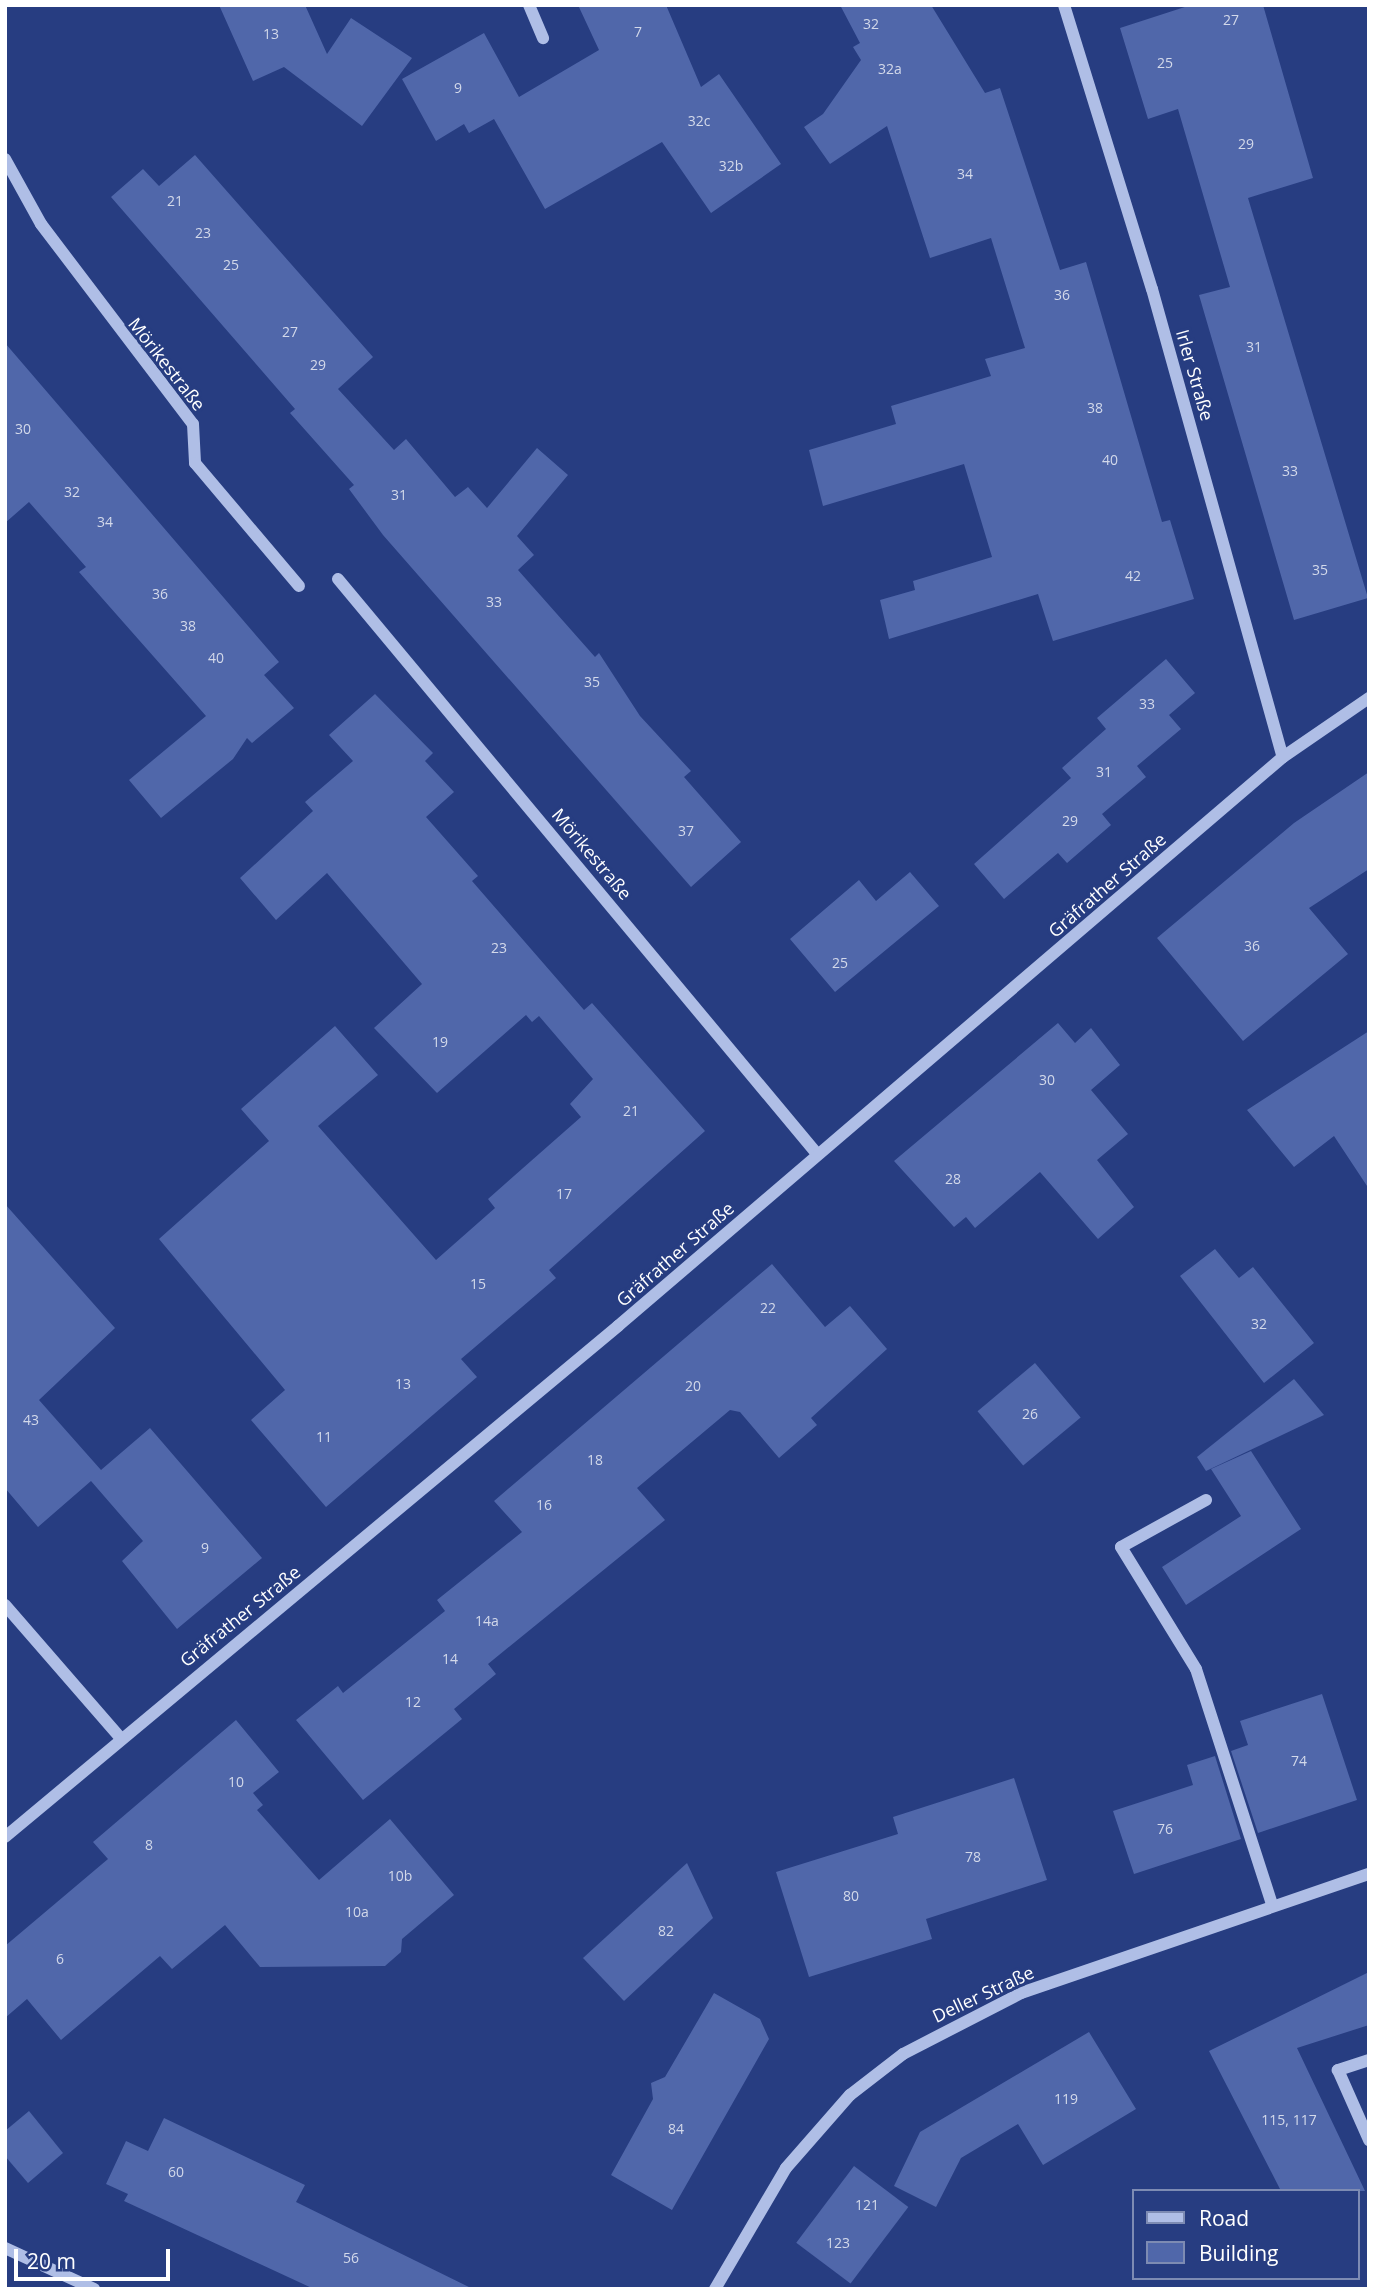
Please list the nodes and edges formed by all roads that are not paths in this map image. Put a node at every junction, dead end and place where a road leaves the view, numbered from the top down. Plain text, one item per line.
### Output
1 (529, 5) edge
2 (1064, 5) edge
3 (543, 38) dead end
4 (5, 159) edge
5 (338, 579) dead end
6 (299, 586) dead end
7 (1369, 698) edge
8 (1283, 757) junction
9 (817, 1154) junction
10 (1206, 1500) dead end
11 (5, 1605) edge
12 (119, 1736) junction
13 (5, 1837) edge
14 (1369, 1874) edge
15 (1272, 1905) junction
16 (1369, 2060) edge
17 (1369, 2140) edge
18 (5, 2248) edge
19 (94, 2289) edge
20 (715, 2289) edge

1 - 3 street
2 - 8 street, Irler Straße
4 - 6 street, Mörikestraße
5 - 9 street, Mörikestraße
7 - 8 street, Gräfrather Straße
8 - 9 street, Gräfrather Straße
9 - 12 street, Gräfrather Straße
10 - 15 street
11 - 12 street
12 - 13 street, Gräfrather Straße
14 - 15 street, Deller Straße
15 - 20 street, Deller Straße
16 - 17 street
18 - 19 street

